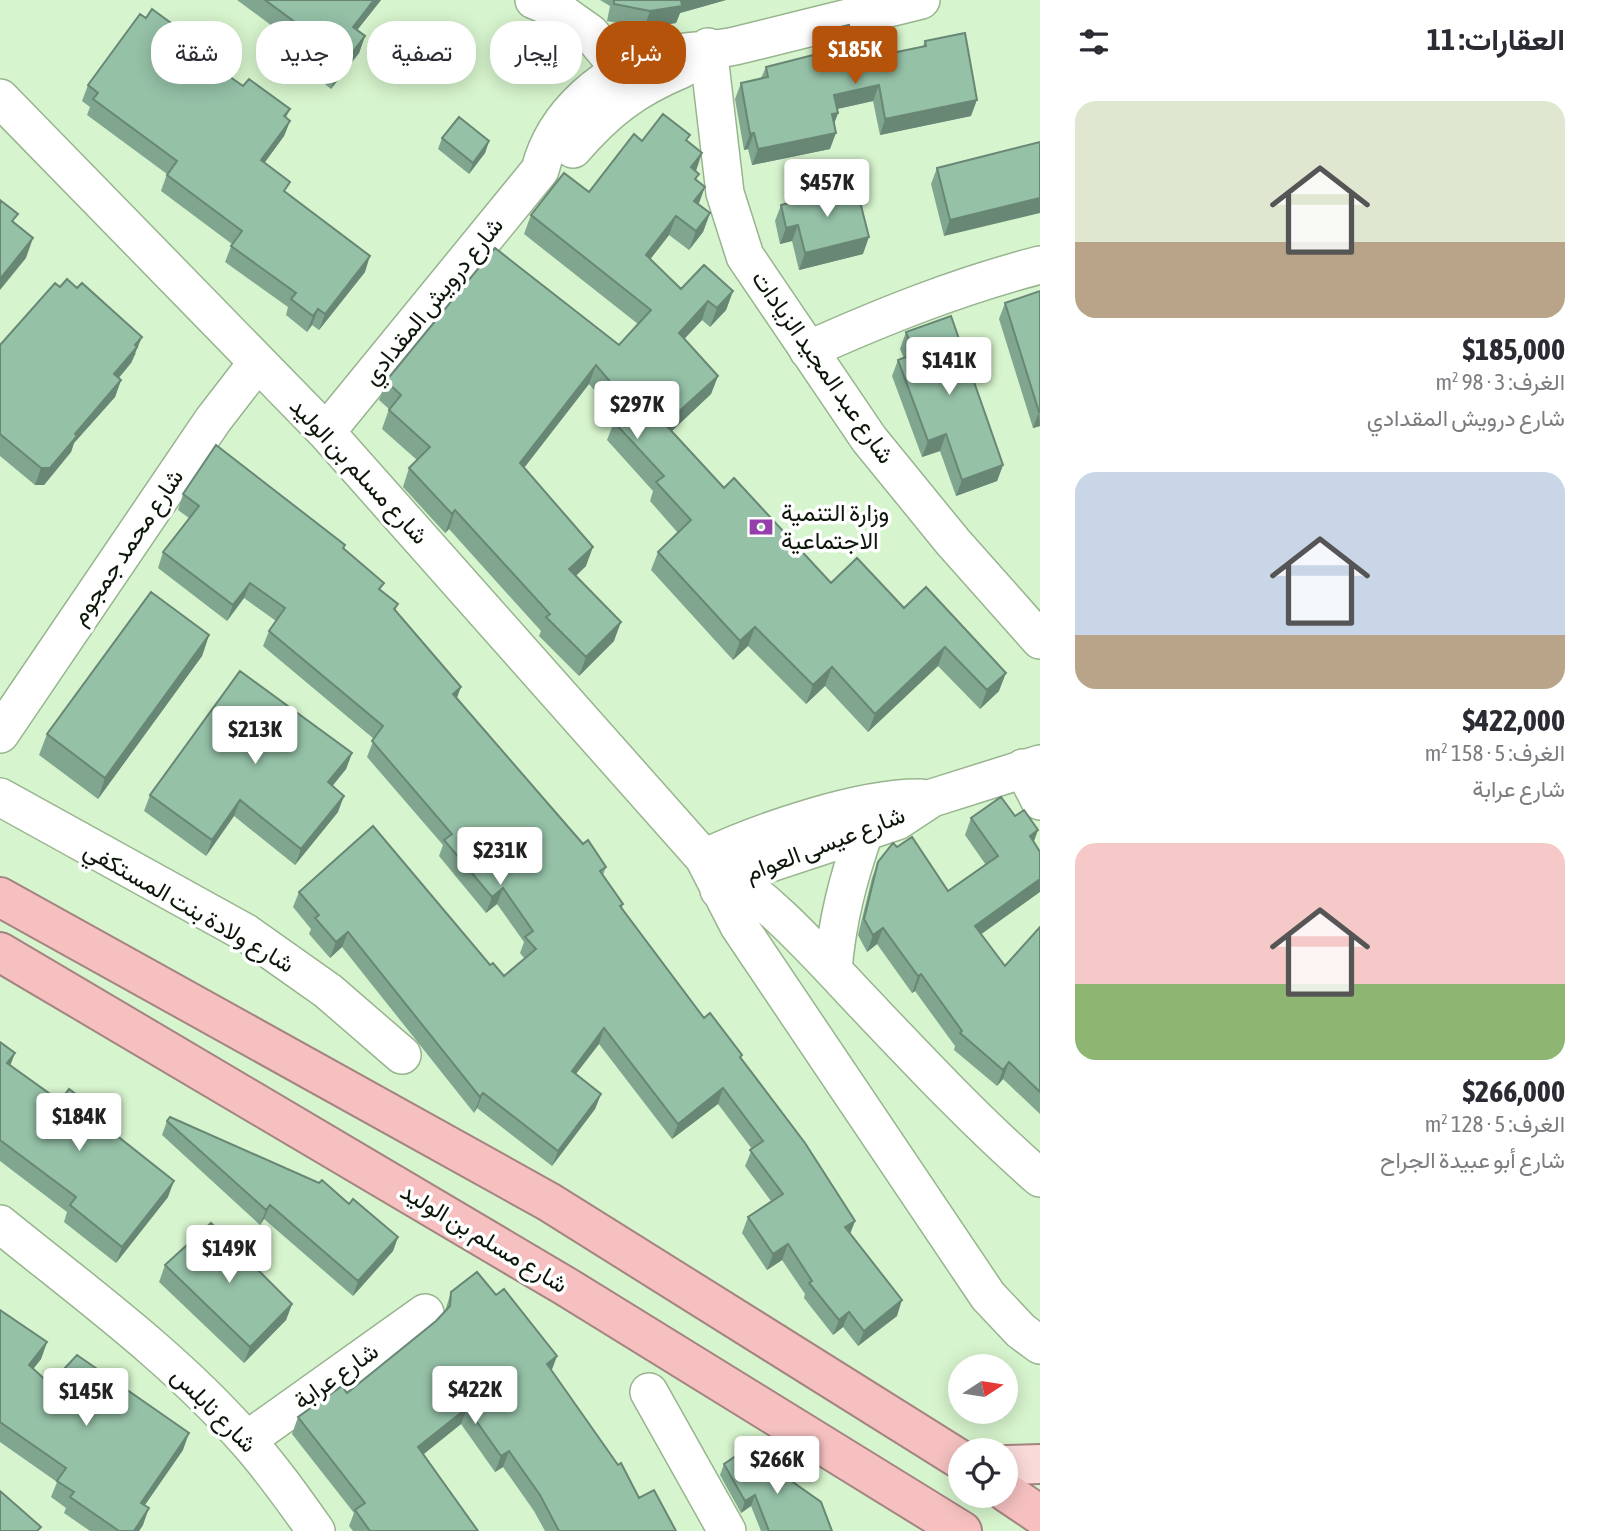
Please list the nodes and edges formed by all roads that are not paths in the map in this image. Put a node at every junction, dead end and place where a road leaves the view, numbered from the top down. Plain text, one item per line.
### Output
1 (921, 0) edge
2 (536, 2) edge
3 (716, 51) junction
4 (620, 86) junction
5 (3, 106) edge
6 (1040, 265) edge
7 (808, 350) junction
8 (257, 363) junction
9 (326, 432) junction
10 (1040, 640) edge
11 (0, 734) edge
12 (1031, 766) edge
13 (0, 797) edge
14 (932, 798) junction
15 (1040, 801) edge
16 (864, 833) junction
17 (720, 875) junction
18 (0, 897) edge
19 (1, 953) edge
20 (833, 970) junction
21 (402, 1055) dead end
22 (1040, 1178) edge
23 (0, 1225) edge
24 (425, 1313) dead end
25 (1040, 1345) edge
26 (649, 1392) dead end
27 (247, 1440) junction
28 (948, 1452) edge
29 (1024, 1472) edge
30 (1040, 1515) edge
31 (316, 1531) edge
32 (727, 1531) edge
33 (962, 1531) edge

1 - 3 street, شارع درويش المقدادي
2 - 4 street
3 - 4 street, شارع درويش المقدادي
3 - 7 street, شارع عبد المجيد الزيادات
4 - 9 street, شارع درويش المقدادي
5 - 8 street, شارع مسلم بن الوليد
6 - 7 street
7 - 10 street, شارع عبد المجيد الزيادات
8 - 9 street, شارع مسلم بن الوليد
8 - 11 street, شارع محمد جمجوم
9 - 17 street, شارع مسلم بن الوليد
12 - 14 street, شارع عيسى العوام
12 - 15 street
13 - 21 street, شارع ولادة بنت المستكفي
14 - 16 street, شارع عيسى العوام
14 - 17 street, شارع عيسى العوام
16 - 17 street, شارع عيسى العوام
16 - 20 street
17 - 20 street, شارع مسلم بن الوليد
17 - 25 street, شارع مسلم بن الوليد
18 - 28 highway
19 - 33 highway, شارع مسلم بن الوليد
20 - 22 street, شارع مسلم بن الوليد
23 - 27 street, شارع نابلس
24 - 27 street, شارع عرابة
26 - 32 street
27 - 31 street, شارع نابلس
29 - 30 highway

